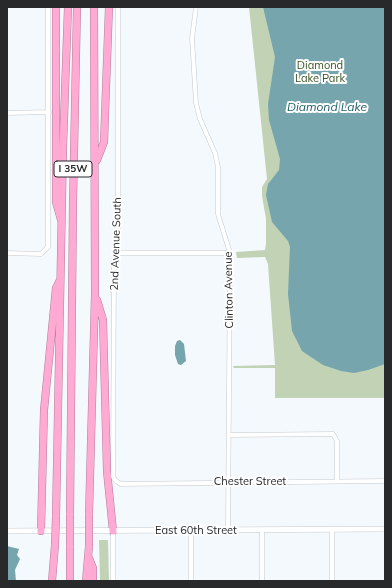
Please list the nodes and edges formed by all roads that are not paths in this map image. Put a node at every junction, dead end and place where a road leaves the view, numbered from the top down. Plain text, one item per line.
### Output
1 (48, 7) edge
2 (56, 7) edge
3 (68, 7) edge
4 (77, 7) edge
5 (94, 7) edge
6 (109, 7) edge
7 (118, 7) edge
8 (196, 7) edge
9 (49, 112) junction
10 (7, 113) edge
11 (95, 164) junction
12 (62, 222) junction
13 (7, 253) edge
14 (118, 253) junction
15 (230, 253) junction
16 (61, 278) junction
17 (95, 294) junction
18 (230, 435) junction
19 (116, 481) joint
20 (229, 482) junction
21 (337, 482) junction
22 (385, 482) edge
23 (385, 529) edge
24 (228, 530) junction
25 (262, 530) junction
26 (332, 530) junction
27 (7, 531) edge
28 (41, 531) junction
29 (113, 531) junction
30 (192, 531) junction
31 (89, 556) junction
32 (52, 581) edge
33 (70, 581) edge
34 (86, 581) edge
35 (93, 581) edge
36 (113, 581) edge
37 (191, 581) edge
38 (262, 581) edge
39 (332, 581) edge

1 - 9 street
2 - 12 highway
3 - 12 highway
4 - 33 highway, I 35W, bridge
5 - 11 highway, I 35W
6 - 11 highway
7 - 14 street, 2nd Avenue South
8 - 15 street, Clinton Avenue
9 - 10 street
9 - 13 street
11 - 17 highway, I 35W
12 - 16 highway
14 - 15 street
14 - 19 street, 2nd Avenue South
15 - 18 street, Clinton Avenue
16 - 28 highway
16 - 32 highway, bridge
17 - 29 highway
17 - 31 highway, I 35W, bridge
18 - 20 street, Clinton Avenue
18 - 21 street
19 - 20 street, Chester Street
20 - 21 street, Chester Street
20 - 24 street, Clinton Avenue
21 - 22 street, Chester Street
23 - 26 street, East 60th Street
24 - 25 street, East 60th Street
24 - 30 street, East 60th Street
25 - 26 street, East 60th Street
25 - 38 street
26 - 39 street
27 - 28 street, East 60th Street
28 - 29 street, East 60th Street
29 - 30 street, East 60th Street
29 - 36 street
30 - 37 street
31 - 34 highway, I 35W
31 - 35 highway

